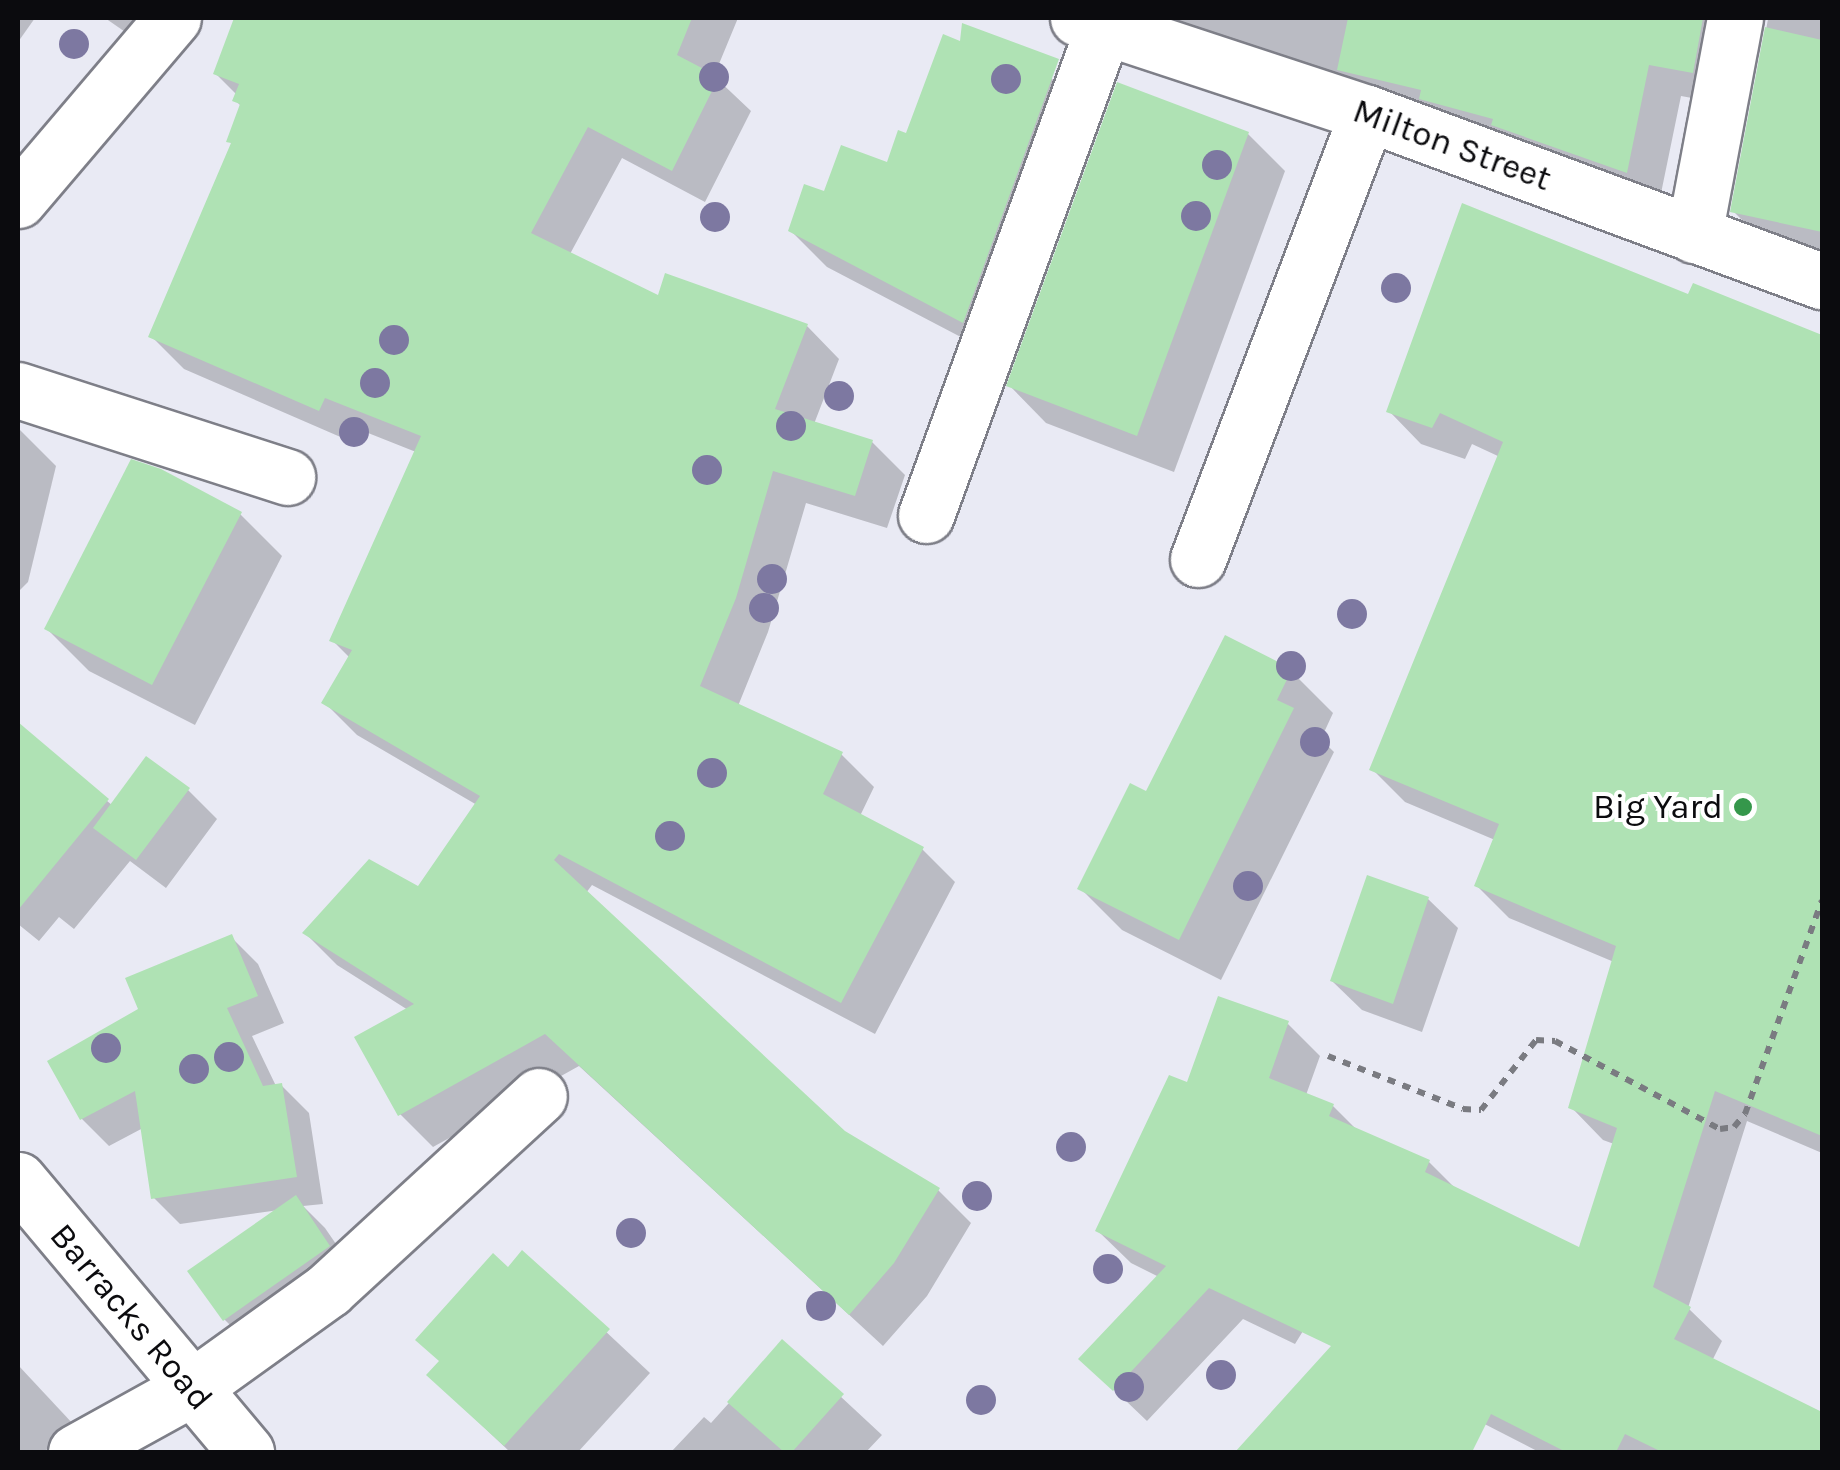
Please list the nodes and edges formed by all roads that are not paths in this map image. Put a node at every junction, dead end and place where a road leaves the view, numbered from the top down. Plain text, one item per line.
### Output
1 (173, 18) edge
2 (1736, 18) edge
3 (1091, 22) edge
4 (1367, 113) junction
5 (18, 200) edge
6 (1694, 235) junction
7 (1822, 282) edge
8 (18, 390) edge
9 (287, 476) dead end
10 (926, 515) dead end
11 (1198, 559) dead end
12 (538, 1096) dead end
13 (18, 1180) edge
14 (190, 1390) junction
15 (76, 1452) edge
16 (246, 1452) edge

1 - 5 street
2 - 6 street
3 - 4 street, Milton Street
3 - 10 street
4 - 6 street, Milton Street
4 - 11 street
6 - 7 street, Milton Street
8 - 9 street
12 - 14 street
13 - 14 street, Barracks Road
14 - 15 street
14 - 16 street, Barracks Road

